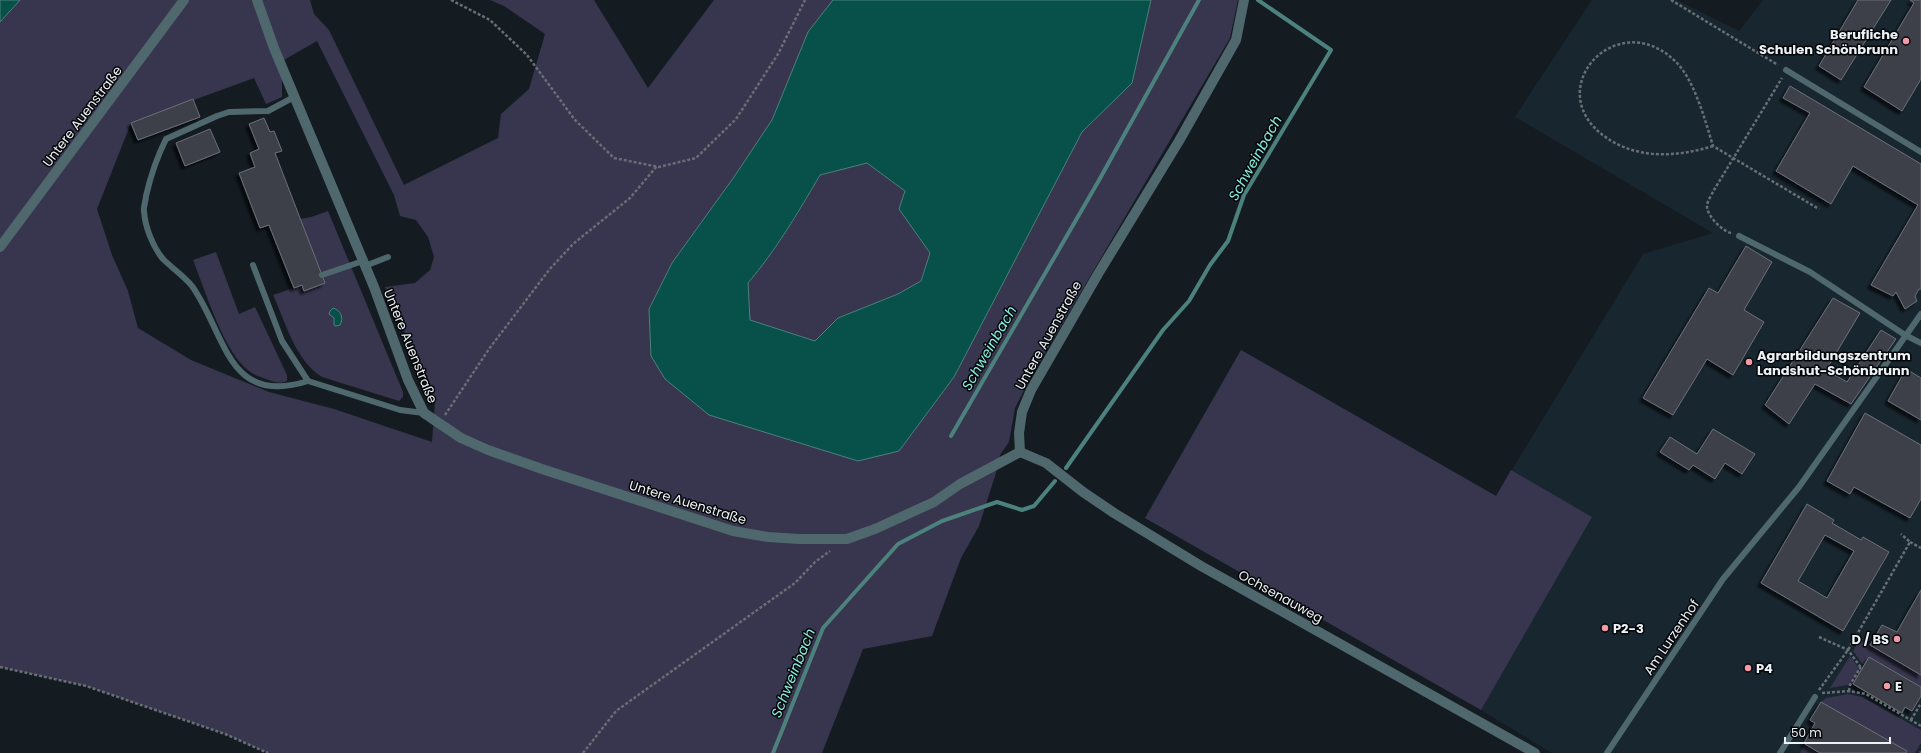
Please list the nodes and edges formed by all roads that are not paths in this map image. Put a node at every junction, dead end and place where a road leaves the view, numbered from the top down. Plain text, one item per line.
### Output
1 (184, 0) edge
2 (257, 0) edge
3 (1244, 1) edge
4 (1786, 70) road end
5 (294, 97) junction
6 (1921, 152) edge
7 (1739, 236) road end
8 (0, 247) edge
9 (388, 257) dead end
10 (364, 264) junction
11 (254, 265) dead end
12 (322, 275) dead end
13 (1921, 314) edge
14 (1905, 335) junction
15 (1921, 343) edge
16 (308, 381) junction
17 (424, 413) junction
18 (1020, 452) junction
19 (1815, 697) dead end
20 (1535, 753) edge
21 (1607, 753) edge
22 (1780, 753) edge

1 - 8 street, Untere Auenstraße
2 - 5 street, Untere Auenstraße
3 - 18 street, Untere Auenstraße
4 - 6 lane
5 - 10 street, Untere Auenstraße
5 - 16 lane
7 - 14 lane
9 - 10 lane
10 - 12 lane
10 - 17 street, Untere Auenstraße
11 - 16 lane
13 - 14 lane, Am Lurzenhof
14 - 15 lane
14 - 21 lane, Am Lurzenhof
16 - 17 lane
17 - 18 street, Untere Auenstraße
18 - 20 street, Ochsenauweg
19 - 22 lane

